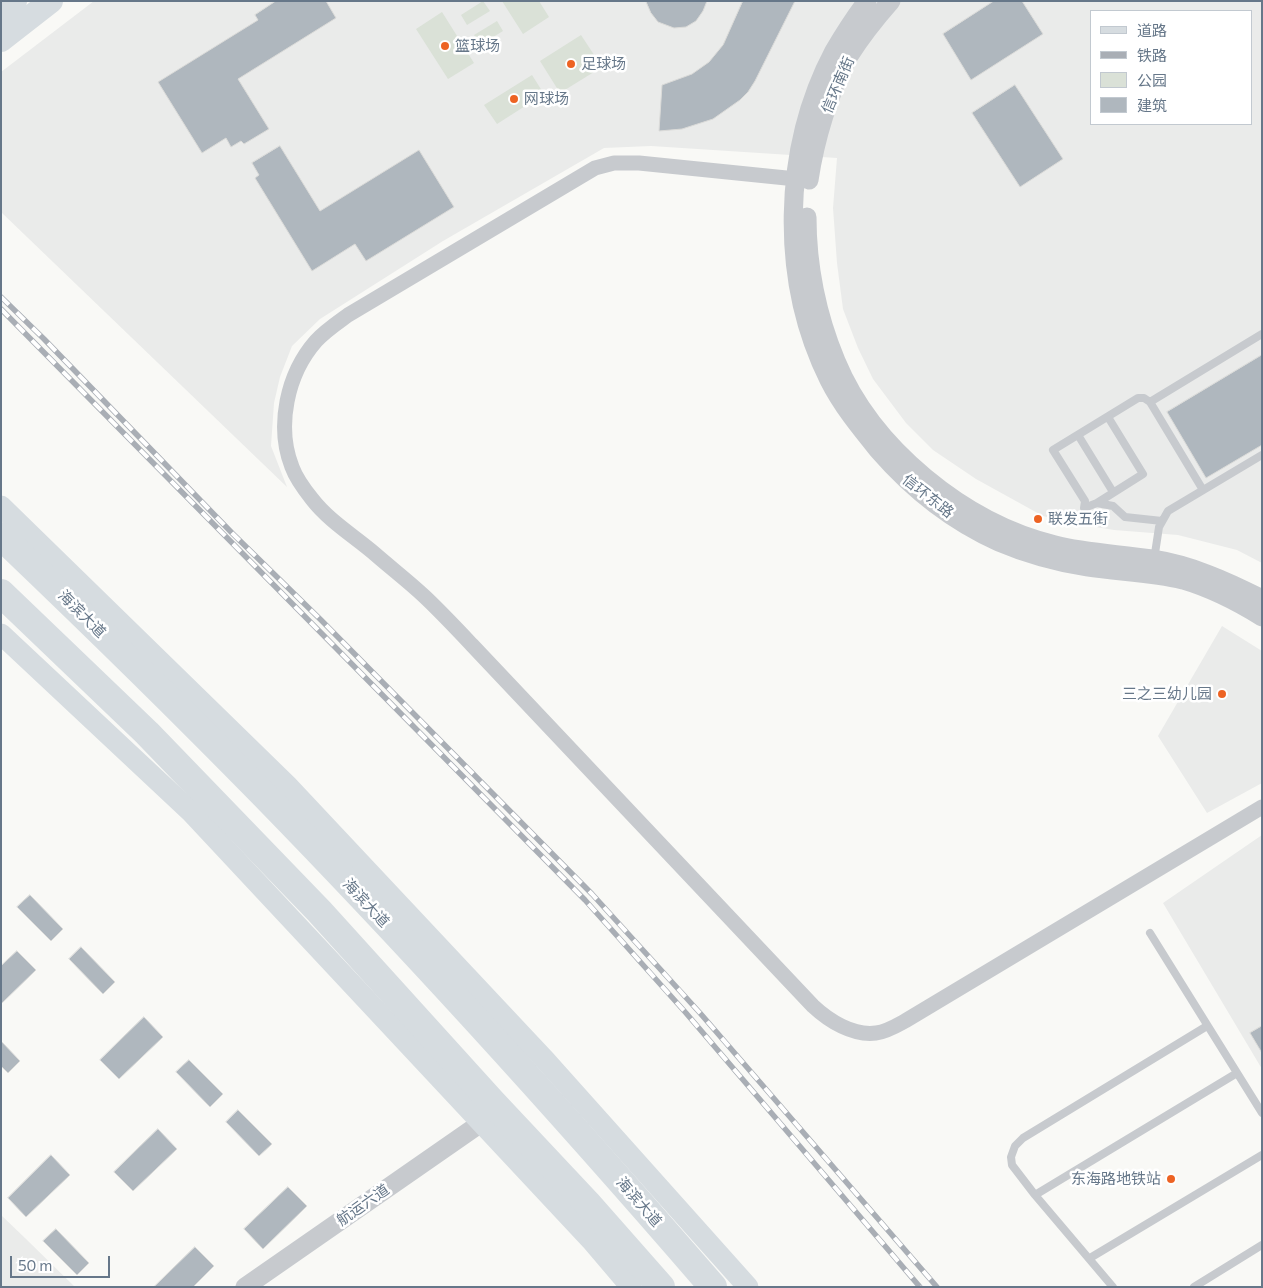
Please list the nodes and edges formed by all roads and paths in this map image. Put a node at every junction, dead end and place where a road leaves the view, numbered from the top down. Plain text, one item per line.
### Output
1 (15, 1) edge
2 (51, 1) edge
3 (867, 1) edge
4 (891, 2) edge
5 (1, 12) edge
6 (1, 40) edge
7 (802, 179) junction
8 (1262, 334) edge
9 (1150, 402) junction
10 (1108, 417) junction
11 (1078, 435) junction
12 (1262, 456) edge
13 (1203, 490) junction
14 (1113, 492) junction
15 (1097, 503) junction
16 (1, 506) edge
17 (1162, 521) junction
18 (1, 536) edge
19 (1153, 567) junction
20 (1, 593) edge
21 (1262, 599) edge
22 (1262, 617) edge
23 (1, 634) edge
24 (1262, 807) edge
25 (1150, 934) dead end
26 (1207, 1026) junction
27 (1237, 1073) junction
28 (1262, 1113) edge
29 (481, 1122) junction
30 (1262, 1155) edge
31 (1035, 1195) junction
32 (1262, 1245) edge
33 (1090, 1258) junction
34 (245, 1287) edge
35 (631, 1287) edge
36 (661, 1287) edge
37 (713, 1287) edge
38 (748, 1287) edge
39 (1113, 1287) edge
40 (1194, 1287) edge

1 - 5 main road
2 - 6 main road
3 - 7 street, 信环南街
4 - 7 street, 信环南街
7 - 19 street, 信环东路
7 - 24 street
8 - 9 lane
9 - 10 lane
9 - 13 lane
10 - 11 lane
10 - 14 lane
11 - 14 lane
11 - 15 lane
12 - 13 lane
13 - 17 lane
14 - 15 lane
15 - 17 lane
16 - 38 main road
17 - 19 lane
18 - 37 highway, 海滨大道
19 - 21 street, 信环东路
19 - 22 street, 信环东路
20 - 36 highway
23 - 29 main road
25 - 26 lane
26 - 27 lane
26 - 31 lane
27 - 28 lane
27 - 31 lane
29 - 34 street, 航运六道
29 - 35 main road
30 - 33 lane
31 - 33 lane
32 - 40 lane
33 - 39 lane

